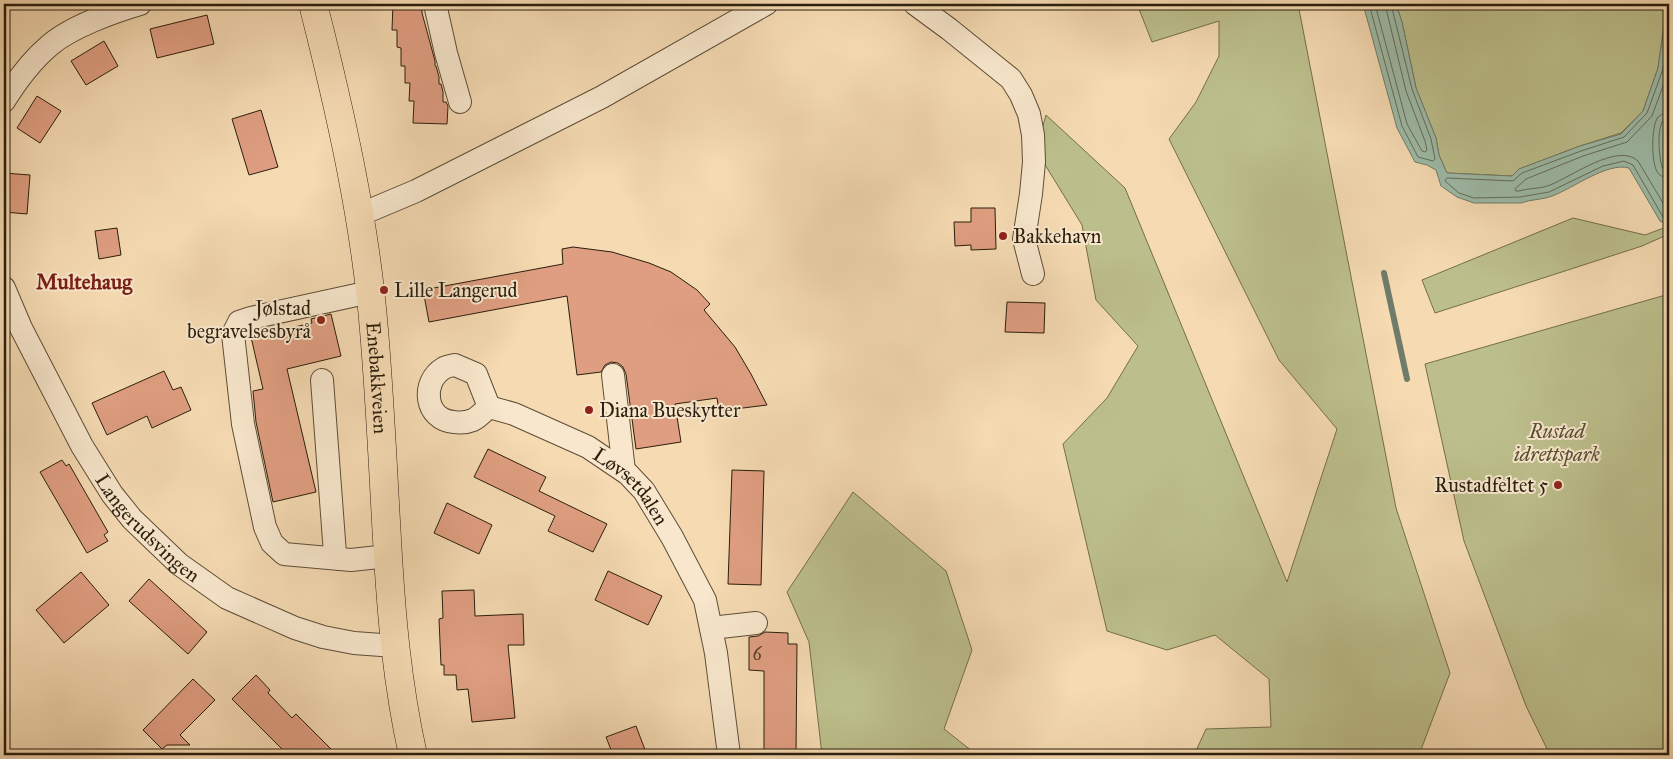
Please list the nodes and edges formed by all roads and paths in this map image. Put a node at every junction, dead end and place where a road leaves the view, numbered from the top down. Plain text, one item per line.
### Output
1 (140, 4) edge
2 (313, 4) edge
3 (435, 4) edge
4 (766, 4) edge
5 (915, 4) edge
6 (4, 101) edge
7 (460, 102) dead end
8 (359, 215) junction
9 (1033, 274) dead end
10 (4, 288) edge
11 (370, 292) junction
12 (613, 375) dead end
13 (322, 380) dead end
14 (489, 408) dead end
15 (624, 471) junction
16 (388, 556) junction
17 (340, 559) junction
18 (756, 623) dead end
19 (711, 628) junction
20 (395, 646) junction
21 (413, 755) edge
22 (729, 755) edge

1 - 6 street
2 - 8 main road, Enebakkveien
3 - 7 street
4 - 8 street
5 - 9 street
8 - 11 main road, Enebakkveien
10 - 20 street, Langerudsvingen
11 - 16 main road, Enebakkveien
11 - 17 street
12 - 15 street
13 - 17 street
14 - 15 street, Løvsetdalen
15 - 19 street, Løvsetdalen
16 - 17 street
16 - 20 main road, Enebakkveien
18 - 19 street
19 - 22 street, Løvsetdalen
20 - 21 main road, Enebakkveien

